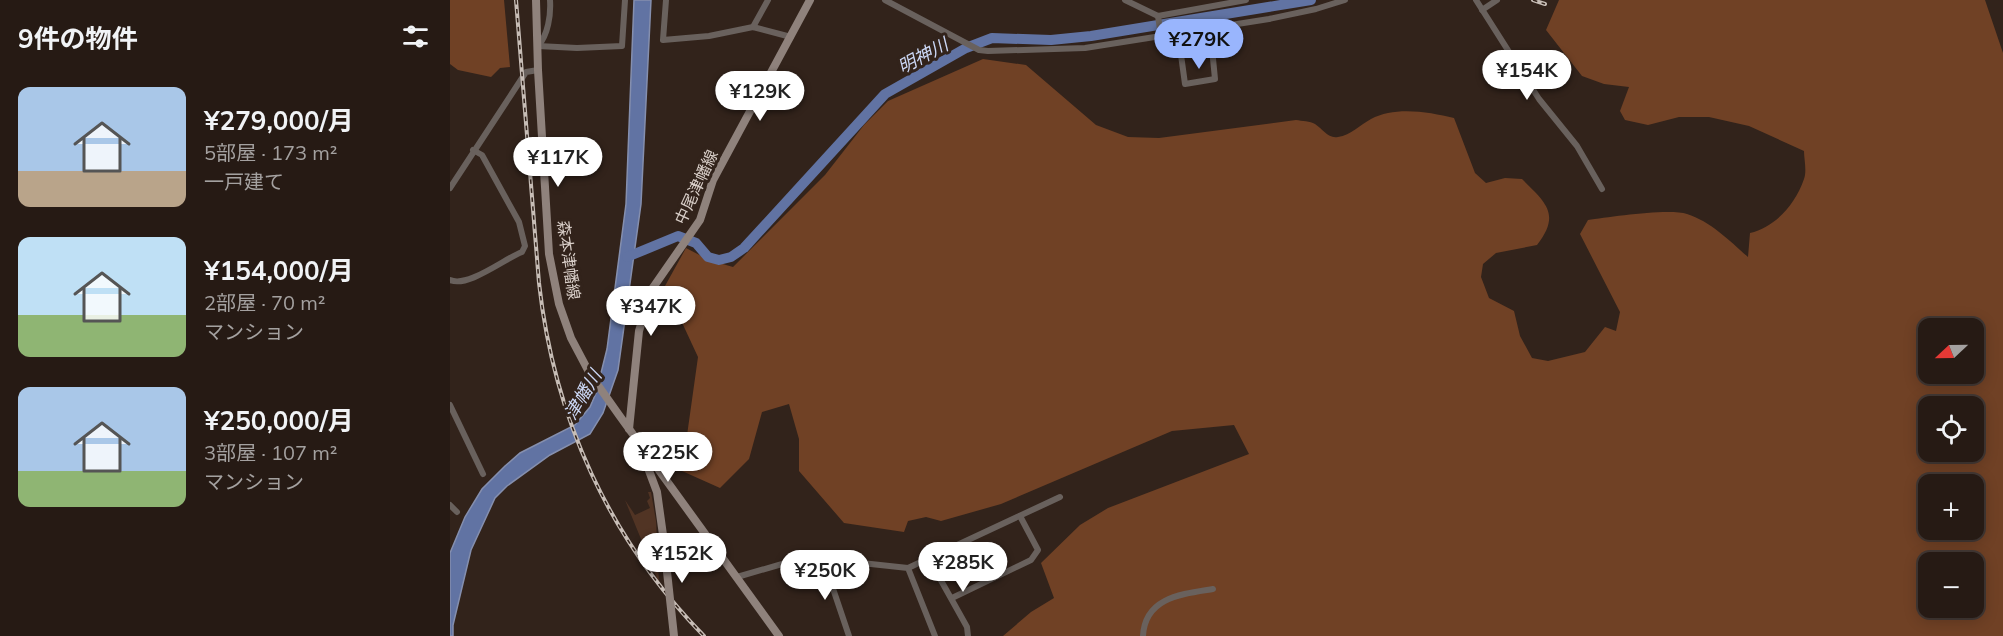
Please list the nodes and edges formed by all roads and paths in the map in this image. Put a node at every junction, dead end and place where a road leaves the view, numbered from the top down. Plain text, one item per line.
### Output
1 (536, 0) edge
2 (550, 0) edge
3 (625, 0) edge
4 (666, 0) edge
5 (768, 0) edge
6 (810, 0) edge
7 (885, 0) edge
8 (1125, 0) edge
9 (1246, 0) edge
10 (1346, 0) edge
11 (1476, 0) edge
12 (1497, 0) edge
13 (1482, 10) junction
14 (1158, 19) junction
15 (753, 27) junction
16 (1210, 28) junction
17 (1178, 33) junction
18 (1161, 34) junction
19 (791, 37) junction
20 (538, 46) junction
21 (538, 70) junction
22 (473, 150) junction
23 (450, 188) edge
24 (1602, 189) dead end
25 (450, 280) edge
26 (450, 405) edge
27 (629, 429) junction
28 (637, 441) junction
29 (483, 474) dead end
30 (1060, 497) dead end
31 (450, 505) edge
32 (457, 512) dead end
33 (1020, 516) junction
34 (823, 559) junction
35 (929, 559) junction
36 (908, 568) junction
37 (737, 578) junction
38 (1213, 589) dead end
39 (952, 598) junction
40 (675, 636) edge
41 (779, 636) edge
42 (849, 636) edge
43 (935, 636) edge
44 (968, 636) edge
45 (1143, 636) edge

1 - 20 main road, 森本津幡線
2 - 20 street
3 - 20 street
4 - 15 street
5 - 15 street
6 - 19 main road, 中尾津幡線
7 - 18 street
8 - 14 street
9 - 14 street
10 - 16 street
11 - 13 street
12 - 13 street
13 - 24 street
14 - 18 street
15 - 19 street
16 - 17 street
16 - 17 street
17 - 18 street
19 - 27 main road, 中尾津幡線
20 - 21 main road, 森本津幡線
21 - 22 street
21 - 27 main road, 森本津幡線
22 - 23 street
22 - 25 street
26 - 29 street
27 - 28 main road, 森本津幡線
28 - 37 main road, 森本津幡線
28 - 40 main road, bridge
30 - 33 street
31 - 32 street
33 - 35 street
33 - 39 street
34 - 36 street
34 - 37 street
34 - 42 street
35 - 36 street
35 - 39 street
36 - 43 street
37 - 41 main road, 森本津幡線
38 - 45 street
39 - 44 street

